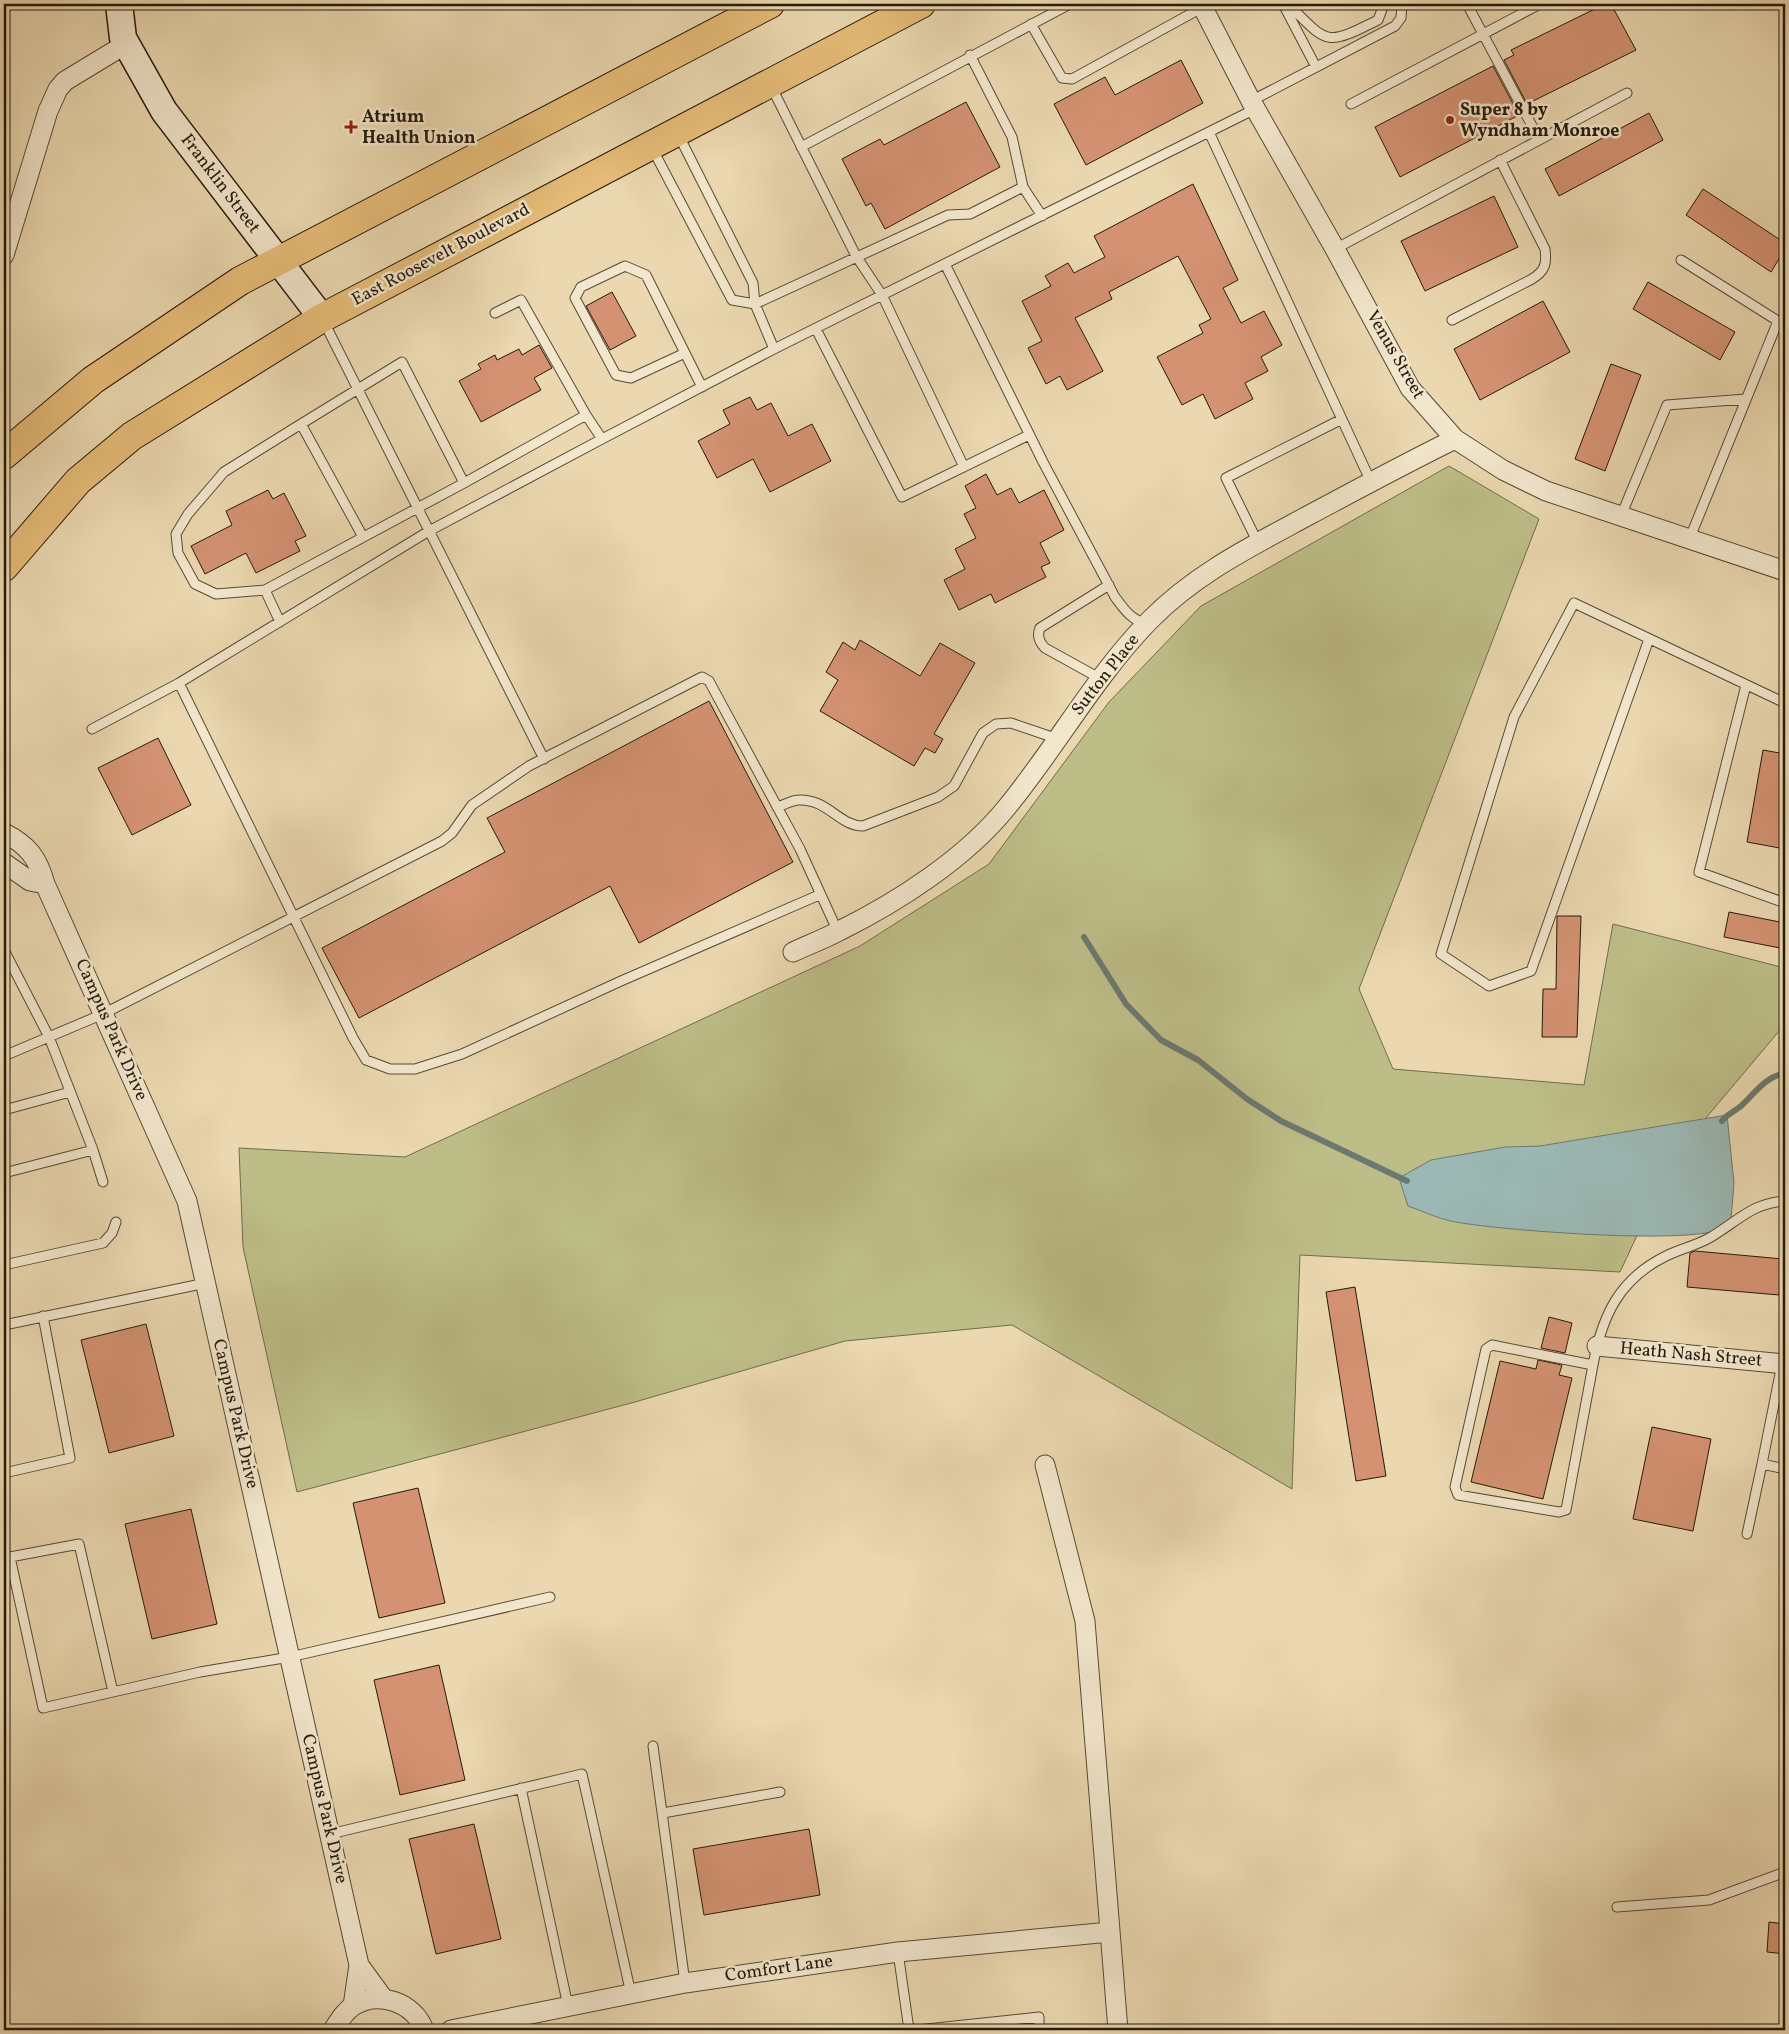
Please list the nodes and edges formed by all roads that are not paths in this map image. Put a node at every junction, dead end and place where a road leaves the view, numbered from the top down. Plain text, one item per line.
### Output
1 (119, 4) edge
2 (770, 4) edge
3 (922, 4) edge
4 (1070, 4) edge
5 (1283, 4) edge
6 (1288, 4) edge
7 (1384, 4) edge
8 (1402, 4) edge
9 (1468, 4) edge
10 (1540, 4) edge
11 (1204, 5) edge
12 (1031, 24) junction
13 (1483, 33) junction
14 (126, 44) junction
15 (970, 56) junction
16 (1316, 67) junction
17 (770, 83) junction
18 (1627, 92) dead end
19 (1351, 104) dead end
20 (1253, 105) junction
21 (677, 132) junction
22 (1209, 132) junction
23 (1539, 140) junction
24 (651, 146) junction
25 (801, 146) junction
26 (1500, 160) junction
27 (1023, 187) junction
28 (1042, 216) junction
29 (1335, 249) junction
30 (4, 256) edge
31 (856, 256) junction
32 (1682, 260) dead end
33 (278, 261) junction
34 (945, 264) junction
35 (882, 296) junction
36 (755, 304) junction
37 (495, 313) dead end
38 (322, 318) junction
39 (1452, 320) dead end
40 (1782, 322) edge
41 (816, 328) junction
42 (774, 349) junction
43 (685, 353) junction
44 (702, 387) junction
45 (358, 389) junction
46 (1746, 399) junction
47 (586, 415) junction
48 (1342, 419) junction
49 (301, 424) junction
50 (1029, 435) junction
51 (602, 439) junction
52 (1455, 439) junction
53 (4, 455) edge
54 (964, 467) junction
55 (1371, 482) junction
56 (464, 483) junction
57 (417, 509) junction
58 (1621, 516) junction
59 (429, 531) junction
60 (363, 538) junction
61 (1689, 540) junction
62 (1258, 542) junction
63 (4, 567) edge
64 (1785, 571) edge
65 (1109, 585) junction
66 (265, 590) junction
67 (280, 622) junction
68 (1146, 624) junction
69 (1649, 639) junction
70 (1101, 679) junction
71 (179, 683) junction
72 (1746, 686) junction
73 (1785, 704) edge
74 (92, 729) dead end
75 (1058, 739) junction
76 (544, 759) junction
77 (777, 807) junction
78 (4, 833) edge
79 (4, 863) edge
80 (45, 884) junction
81 (819, 895) junction
82 (1785, 902) edge
83 (294, 916) junction
84 (838, 932) junction
85 (4, 950) edge
86 (793, 952) dead end
87 (103, 1014) junction
88 (49, 1037) junction
89 (4, 1056) edge
90 (70, 1092) junction
91 (4, 1110) edge
92 (93, 1150) junction
93 (4, 1173) edge
94 (103, 1182) dead end
95 (1785, 1201) edge
96 (116, 1222) dead end
97 (4, 1265) edge
98 (206, 1283) junction
99 (43, 1316) junction
100 (4, 1325) edge
101 (1595, 1356) junction
102 (1784, 1364) edge
103 (1762, 1464) junction
104 (1045, 1465) dead end
105 (1785, 1469) edge
106 (4, 1473) edge
107 (1747, 1534) dead end
108 (550, 1597) dead end
109 (290, 1657) junction
110 (113, 1692) junction
111 (653, 1746) dead end
112 (521, 1788) junction
113 (780, 1792) dead end
114 (663, 1813) junction
115 (330, 1834) junction
116 (1785, 1872) edge
117 (1617, 1907) dead end
118 (1110, 1932) junction
119 (898, 1952) junction
120 (359, 1965) junction
121 (685, 1983) junction
122 (631, 1994) junction
123 (383, 1998) junction
124 (353, 2006) junction
125 (568, 2006) junction
126 (423, 2027) edge
127 (333, 2030) edge
128 (451, 2030) edge
129 (909, 2030) edge
130 (917, 2030) edge
131 (1039, 2030) edge
132 (1118, 2030) edge

1 - 14 main road, Franklin Street
2 - 33 highway
3 - 17 highway, East Roosevelt Boulevard
4 - 12 lane
5 - 16 lane
6 - 7 lane
8 - 16 lane
9 - 13 lane
10 - 13 lane
11 - 12 lane
11 - 20 street, Venus Street
12 - 15 lane
13 - 19 lane
13 - 23 lane
14 - 30 street
14 - 33 main road, Franklin Street
15 - 25 lane
15 - 27 lane
16 - 20 lane
17 - 21 highway, East Roosevelt Boulevard
17 - 25 lane
18 - 23 lane
20 - 22 lane
20 - 29 street, Venus Street
21 - 24 highway, East Roosevelt Boulevard
21 - 36 lane
22 - 28 lane
22 - 48 lane
23 - 26 lane
24 - 36 lane
24 - 38 highway, East Roosevelt Boulevard
25 - 31 lane
26 - 29 lane
26 - 39 lane
27 - 28 lane
27 - 31 lane
28 - 34 lane
29 - 52 street, Venus Street
31 - 35 lane
31 - 36 lane
32 - 40 lane
33 - 38 main road, Franklin Street
33 - 53 highway
34 - 35 lane
34 - 50 lane
35 - 41 lane
35 - 54 lane
36 - 42 lane
37 - 47 lane
38 - 45 lane
38 - 63 highway, East Roosevelt Boulevard
40 - 46 lane
41 - 42 lane
41 - 54 lane
42 - 44 lane
43 - 43 lane
43 - 44 lane
44 - 51 lane
45 - 49 lane
45 - 56 lane
45 - 57 lane
46 - 58 lane
46 - 61 lane
47 - 51 lane
47 - 56 lane
48 - 55 lane
48 - 62 lane
49 - 60 lane
49 - 66 lane
50 - 54 lane
50 - 65 lane
51 - 59 lane
52 - 55 street, Sutton Place
52 - 58 street, Venus Street
55 - 62 street, Sutton Place
56 - 57 lane
57 - 59 lane
57 - 60 lane
58 - 61 street, Venus Street
59 - 67 lane
59 - 76 lane
60 - 66 lane
61 - 64 street, Venus Street
62 - 68 street, Sutton Place
65 - 68 lane
65 - 70 lane
66 - 67 lane
67 - 71 lane
68 - 70 street, Sutton Place
69 - 69 lane
69 - 72 lane
70 - 75 street, Sutton Place
71 - 74 lane
71 - 83 lane
72 - 73 lane
72 - 82 lane
75 - 77 lane
75 - 84 street, Sutton Place
76 - 77 lane
76 - 83 lane
77 - 81 lane
78 - 80 street, Campus Park Drive
79 - 80 street
80 - 87 street, Campus Park Drive
81 - 83 lane
81 - 84 lane
83 - 87 lane
84 - 86 street, Sutton Place
85 - 88 lane
87 - 88 lane
87 - 98 street, Campus Park Drive
88 - 89 lane
88 - 90 lane
90 - 91 lane
90 - 92 lane
92 - 93 lane
92 - 94 lane
95 - 101 lane
96 - 97 lane
98 - 99 lane
98 - 109 street, Campus Park Drive
99 - 100 lane
99 - 106 lane
101 - 101 lane
101 - 102 street, Heath Nash Street
102 - 103 lane
103 - 105 lane
103 - 107 lane
104 - 118 street
108 - 109 lane
109 - 110 lane
109 - 115 street, Campus Park Drive
110 - 110 lane
111 - 114 lane
112 - 115 lane
112 - 122 lane
112 - 125 lane
113 - 114 lane
114 - 121 lane
115 - 120 street, Campus Park Drive
116 - 117 lane
118 - 119 street, Comfort Lane
118 - 132 street
119 - 121 street, Comfort Lane
119 - 129 lane
120 - 123 street, Campus Park Drive
120 - 124 street, Campus Park Drive
121 - 122 street, Comfort Lane
122 - 125 street, Comfort Lane
123 - 124 street
123 - 126 street, Comfort Lane
124 - 127 street
125 - 128 street, Comfort Lane
126 - 128 street, Comfort Lane
130 - 131 lane

